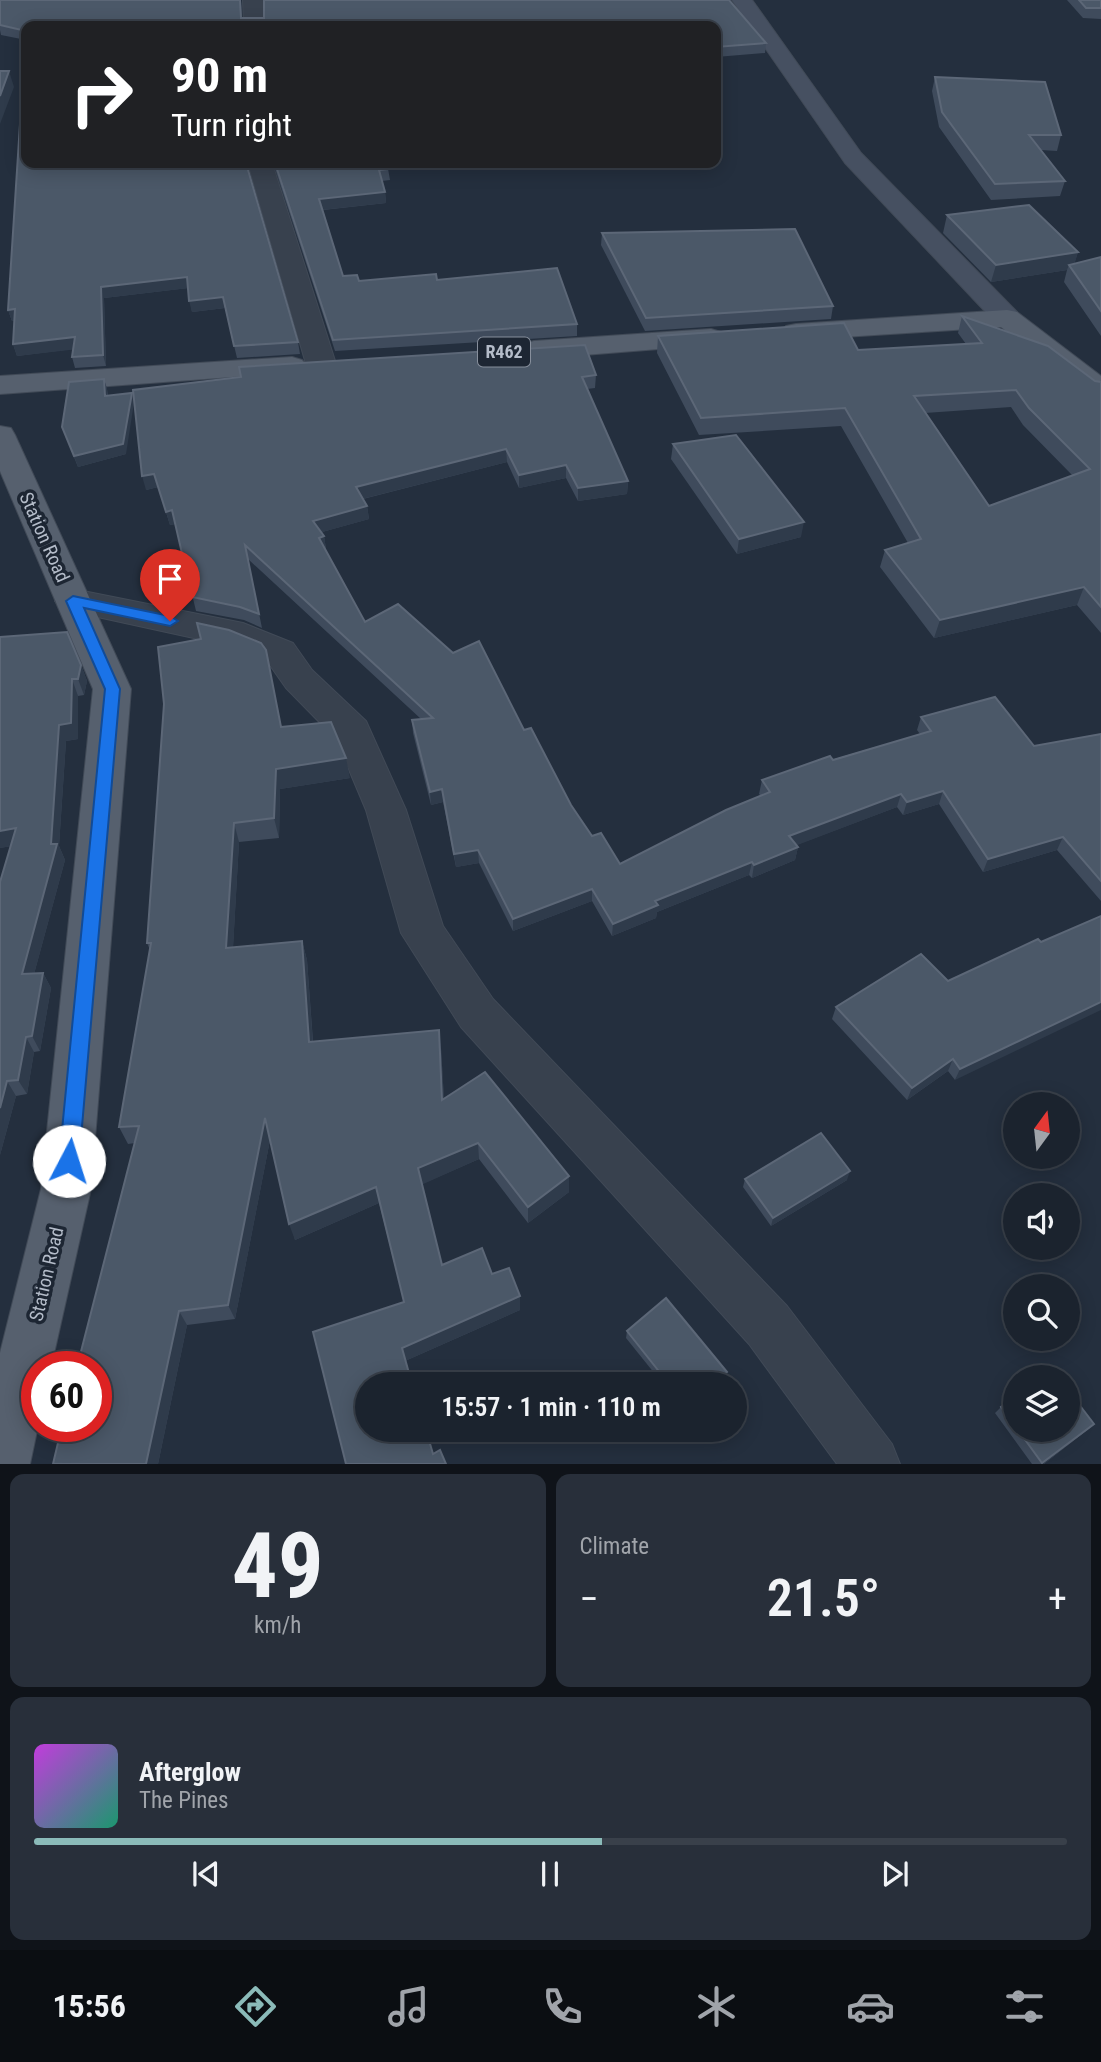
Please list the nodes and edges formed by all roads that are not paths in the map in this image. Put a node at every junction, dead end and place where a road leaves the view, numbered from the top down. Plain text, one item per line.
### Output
1 (253, 0) edge
2 (743, 0) edge
3 (254, 21) edge
4 (262, 168) edge
5 (1007, 318) junction
6 (774, 334) edge
7 (733, 336) edge
8 (513, 351) edge
9 (335, 363) joint
10 (0, 385) edge
11 (1101, 390) edge
12 (0, 435) edge
13 (73, 601) junction
14 (1, 1464) edge
15 (872, 1464) edge

1 - 3 street
2 - 5 street
4 - 9 street
5 - 6 main road
5 - 11 main road
7 - 8 main road, R462
9 - 10 main road
12 - 13 main road, Station Road
13 - 14 main road, Station Road
13 - 15 street

